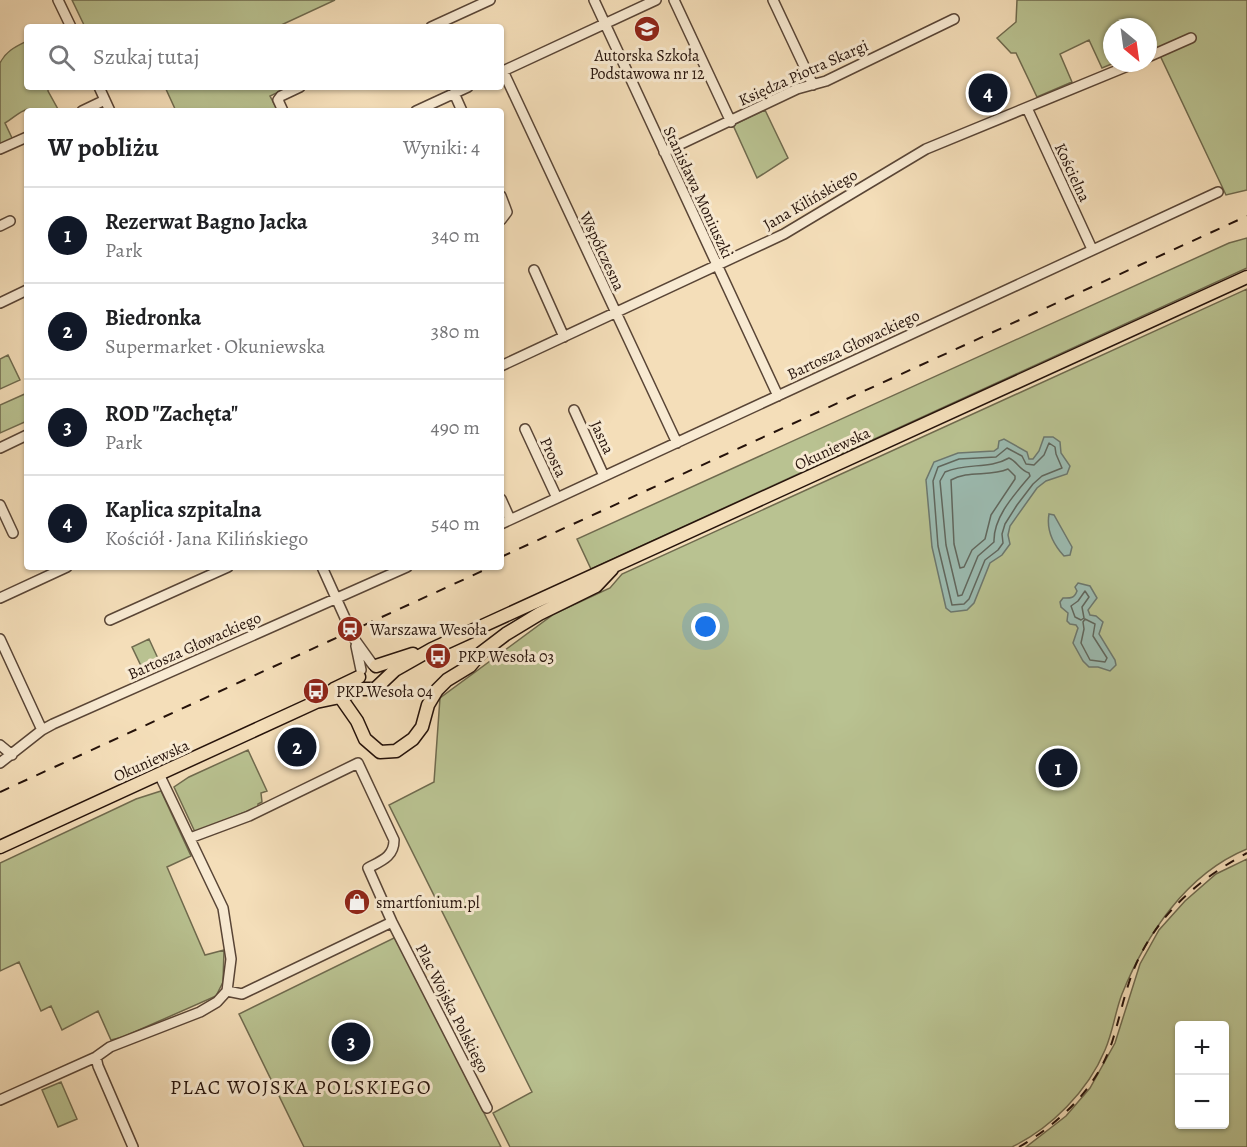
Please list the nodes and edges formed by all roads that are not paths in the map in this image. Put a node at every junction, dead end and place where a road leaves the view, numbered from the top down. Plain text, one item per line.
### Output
1 (58, 0) edge
2 (490, 0) edge
3 (594, 0) edge
4 (656, 0) edge
5 (674, 0) edge
6 (773, 0) edge
7 (954, 19) dead end
8 (70, 24) edge
9 (438, 24) edge
10 (605, 24) junction
11 (1191, 38) dead end
12 (1157, 53) edge
13 (504, 70) edge
14 (1113, 72) edge
15 (504, 75) edge
16 (813, 84) junction
17 (100, 90) edge
18 (294, 90) edge
19 (461, 90) edge
20 (454, 93) junction
21 (105, 100) junction
22 (88, 108) edge
23 (109, 108) edge
24 (282, 108) edge
25 (422, 108) edge
26 (461, 108) edge
27 (1027, 108) junction
28 (731, 122) junction
29 (24, 137) edge
30 (0, 149) edge
31 (664, 152) junction
32 (1218, 192) dead end
33 (504, 203) edge
34 (504, 217) edge
35 (10, 221) dead end
36 (0, 226) edge
37 (1092, 249) junction
38 (717, 266) junction
39 (534, 270) dead end
40 (1247, 277) edge
41 (24, 291) edge
42 (0, 303) edge
43 (616, 313) junction
44 (564, 337) junction
45 (504, 365) edge
46 (778, 396) junction
47 (574, 410) dead end
48 (525, 429) dead end
49 (24, 436) edge
50 (677, 443) junction
51 (0, 448) edge
52 (604, 476) junction
53 (557, 498) junction
54 (0, 505) edge
55 (506, 522) edge
56 (13, 533) dead end
57 (615, 566) junction
58 (61, 570) edge
59 (221, 570) edge
60 (323, 570) edge
61 (400, 570) edge
62 (0, 598) edge
63 (336, 599) junction
64 (110, 620) dead end
65 (0, 639) edge
66 (432, 649) junction
67 (367, 669) junction
68 (383, 679) junction
69 (365, 688) junction
70 (337, 693) junction
71 (42, 730) junction
72 (0, 745) edge
73 (12, 755) junction
74 (0, 763) edge
75 (159, 774) junction
76 (190, 838) junction
77 (0, 847) edge
78 (392, 922) junction
79 (226, 991) junction
80 (96, 1057) junction
81 (0, 1100) edge
82 (487, 1108) dead end
83 (133, 1147) edge

1 - 8 street
2 - 9 street
3 - 10 street, Stanisława Moniuszki
4 - 10 street
5 - 28 street
6 - 16 street
7 - 16 street, Księdza Piotra Skargi
10 - 13 street
10 - 31 street, Stanisława Moniuszki
11 - 12 street
14 - 27 street, Jana Kilińskiego
15 - 43 street, Współczesna
16 - 28 street, Księdza Piotra Skargi
17 - 21 street
18 - 24 street
19 - 20 street
20 - 25 street
20 - 26 street
21 - 22 street
21 - 23 street
27 - 37 street, Kościelna
27 - 38 street, Jana Kilińskiego
28 - 31 street, Księdza Piotra Skargi
29 - 30 street
31 - 38 street, Stanisława Moniuszki
32 - 37 street, Bartosza Głowackiego
33 - 34 street
35 - 36 street
37 - 46 street, Bartosza Głowackiego
38 - 43 street, Jana Kilińskiego
38 - 46 street, Stanisława Moniuszki
39 - 44 street
40 - 57 main road, Okuniewska
41 - 42 street
43 - 44 street, Jana Kilińskiego
43 - 50 street, Współczesna
44 - 45 street, Jana Kilińskiego
46 - 50 street, Bartosza Głowackiego
47 - 52 street, Jasna
48 - 53 street, Prosta
49 - 51 street
50 - 52 street, Bartosza Głowackiego
52 - 53 street, Bartosza Głowackiego
53 - 55 street, Bartosza Głowackiego
54 - 56 street
57 - 66 main road, Okuniewska
57 - 70 main road
58 - 62 street
59 - 64 street
60 - 63 street
61 - 63 street, Bartosza Głowackiego
63 - 67 street
63 - 71 street, Bartosza Głowackiego
65 - 71 street
66 - 67 main road, Okuniewska
66 - 68 main road, Okuniewska
67 - 68 main road
67 - 69 main road
67 - 70 main road, Okuniewska
68 - 69 main road
69 - 70 main road, Okuniewska
70 - 75 main road, Okuniewska
71 - 73 street, Bartosza Głowackiego
72 - 73 street
73 - 74 street, Bartosza Głowackiego
75 - 76 street
75 - 77 main road, Okuniewska
76 - 78 street, Plac Wojska Polskiego
76 - 79 street
78 - 79 street
78 - 82 street, Plac Wojska Polskiego
79 - 80 street
80 - 81 street
80 - 83 street

